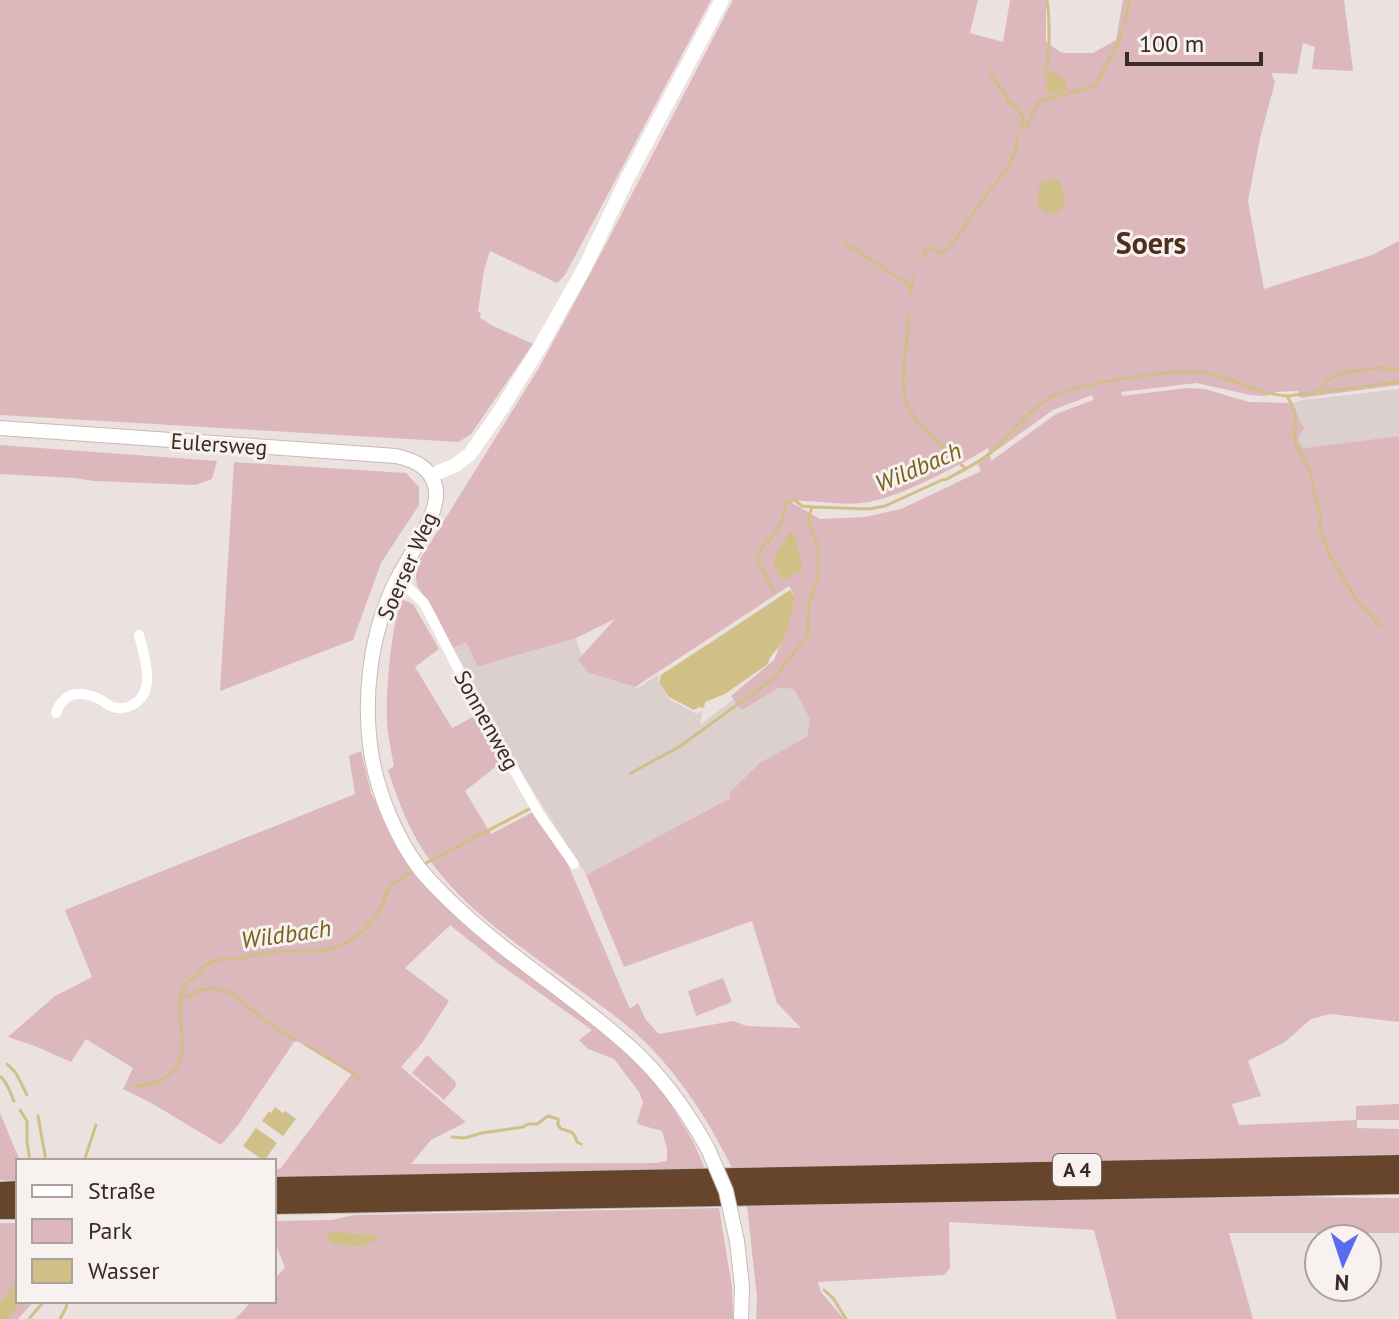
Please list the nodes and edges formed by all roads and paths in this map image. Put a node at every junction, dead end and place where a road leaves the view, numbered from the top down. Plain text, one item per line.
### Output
1 (722, 0) edge
2 (0, 428) edge
3 (432, 475) junction
4 (396, 582) junction
5 (139, 635) dead end
6 (56, 713) dead end
7 (574, 864) dead end
8 (1399, 1165) edge
9 (1399, 1184) edge
10 (276, 1187) edge
11 (276, 1204) edge
12 (741, 1319) edge

1 - 3 main road
2 - 3 main road, Eulersweg
3 - 4 main road, Soerser Weg
4 - 7 street, Sonnenweg
4 - 12 main road, Soerser Weg, bridge
5 - 6 street
8 - 10 highway, A 4
9 - 11 highway, A 4

